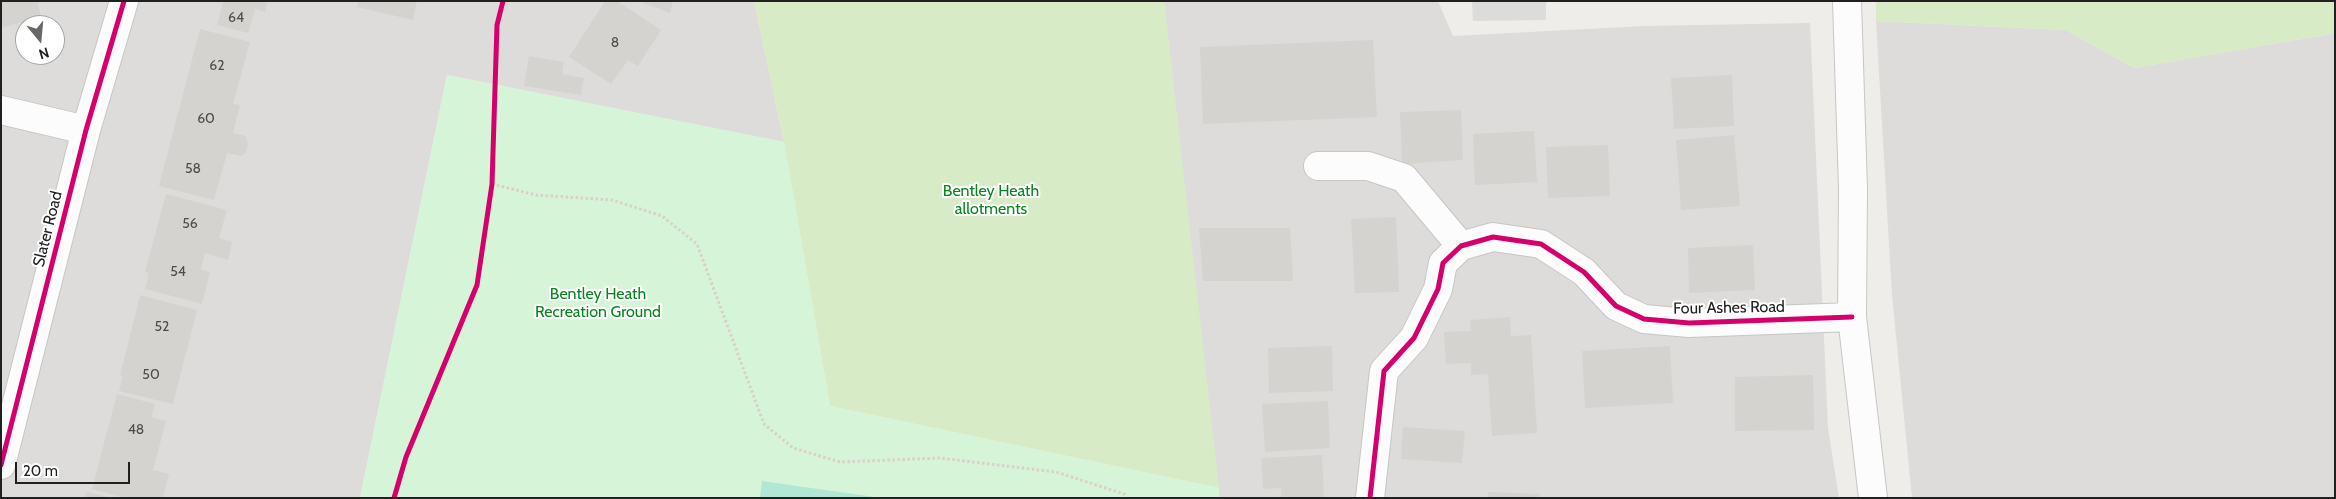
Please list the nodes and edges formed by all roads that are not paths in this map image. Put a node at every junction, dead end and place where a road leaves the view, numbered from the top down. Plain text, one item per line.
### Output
1 (124, 1) edge
2 (1846, 1) edge
3 (1, 110) edge
4 (86, 130) junction
5 (1318, 166) dead end
6 (1461, 246) junction
7 (1852, 317) junction
8 (1, 464) edge
9 (1370, 498) edge
10 (1873, 498) edge

1 - 4 street, Slater Road
2 - 7 street
3 - 4 street
4 - 8 street, Slater Road
5 - 6 street
6 - 7 street, Four Ashes Road
6 - 9 street, Four Ashes Road
7 - 10 street

